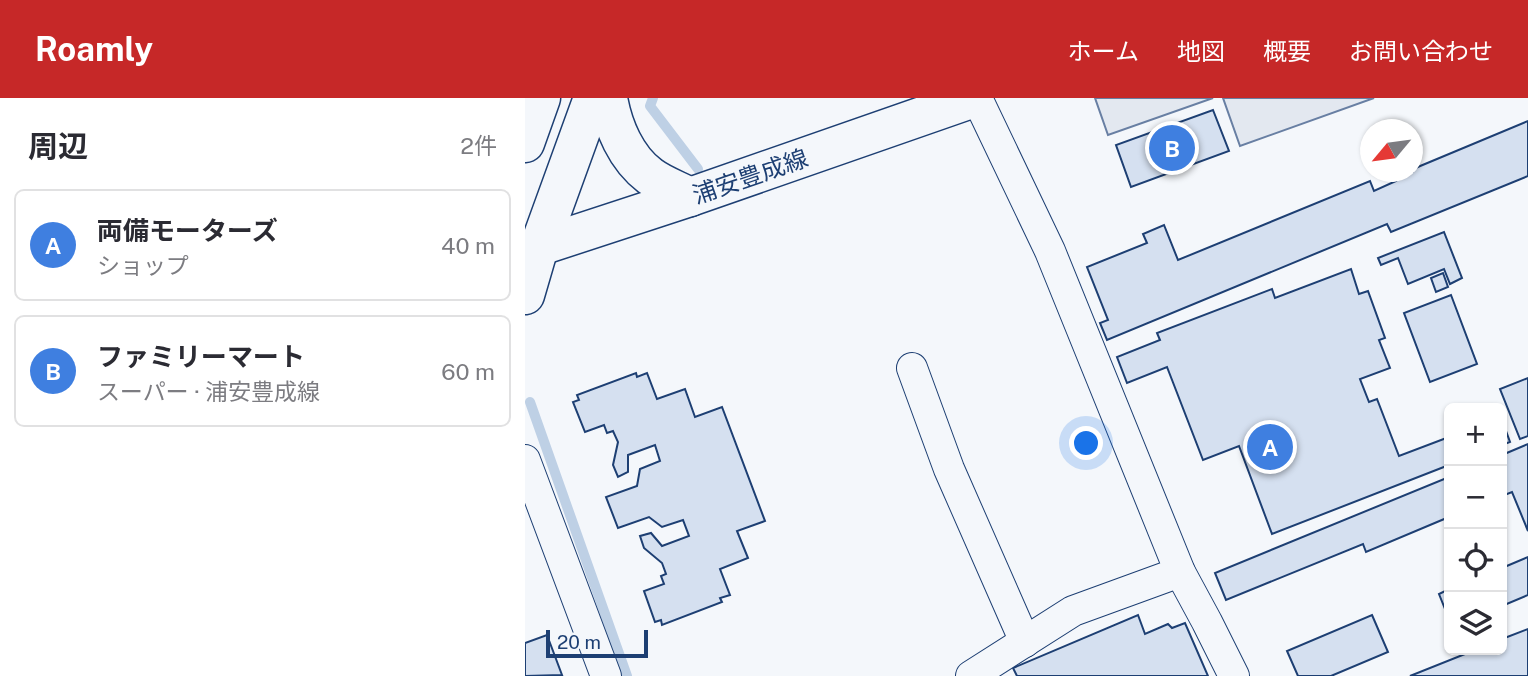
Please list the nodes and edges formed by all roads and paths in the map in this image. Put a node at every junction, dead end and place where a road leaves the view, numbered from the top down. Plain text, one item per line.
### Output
1 (541, 98) edge
2 (593, 98) edge
3 (608, 98) edge
4 (975, 98) edge
5 (525, 143) edge
6 (690, 197) junction
7 (532, 249) edge
8 (525, 295) edge
9 (912, 368) dead end
10 (525, 460) edge
11 (1180, 572) junction
12 (1025, 642) junction
13 (606, 676) edge
14 (971, 676) edge
15 (1234, 676) edge

1 - 5 main road
2 - 7 main road
3 - 6 main road
4 - 6 main road, 浦安豊成線
4 - 11 street
6 - 7 main road, 浦安豊成線
7 - 8 main road
9 - 12 street
10 - 13 street
11 - 12 street
11 - 15 street
12 - 14 street

